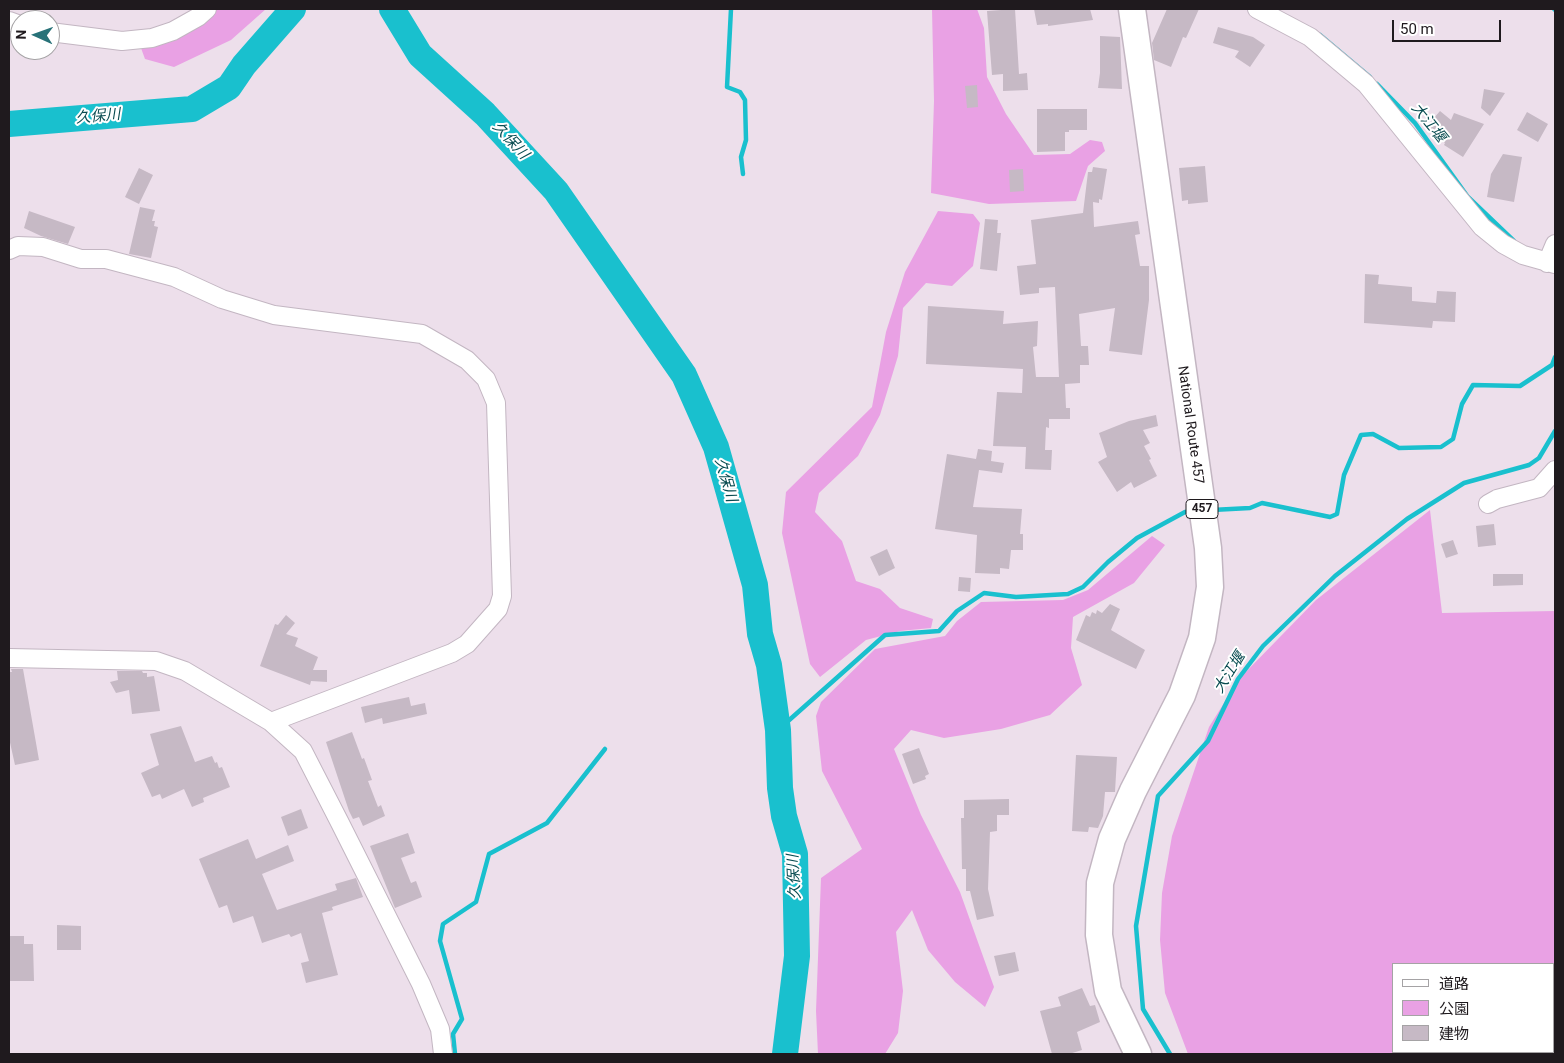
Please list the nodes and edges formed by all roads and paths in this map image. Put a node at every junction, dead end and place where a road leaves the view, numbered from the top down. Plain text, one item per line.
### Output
1 (207, 9) edge
2 (1132, 9) edge
3 (1257, 9) edge
4 (60, 33) edge
5 (1555, 244) edge
6 (9, 250) edge
7 (1551, 263) edge
8 (1555, 470) edge
9 (1488, 504) dead end
10 (9, 658) edge
11 (271, 722) junction
12 (443, 1054) edge
13 (1138, 1054) edge

1 - 4 street
2 - 13 highway, National Route 457 / 457
3 - 7 street
5 - 7 street
6 - 11 street
8 - 9 street
10 - 11 street
11 - 12 street

